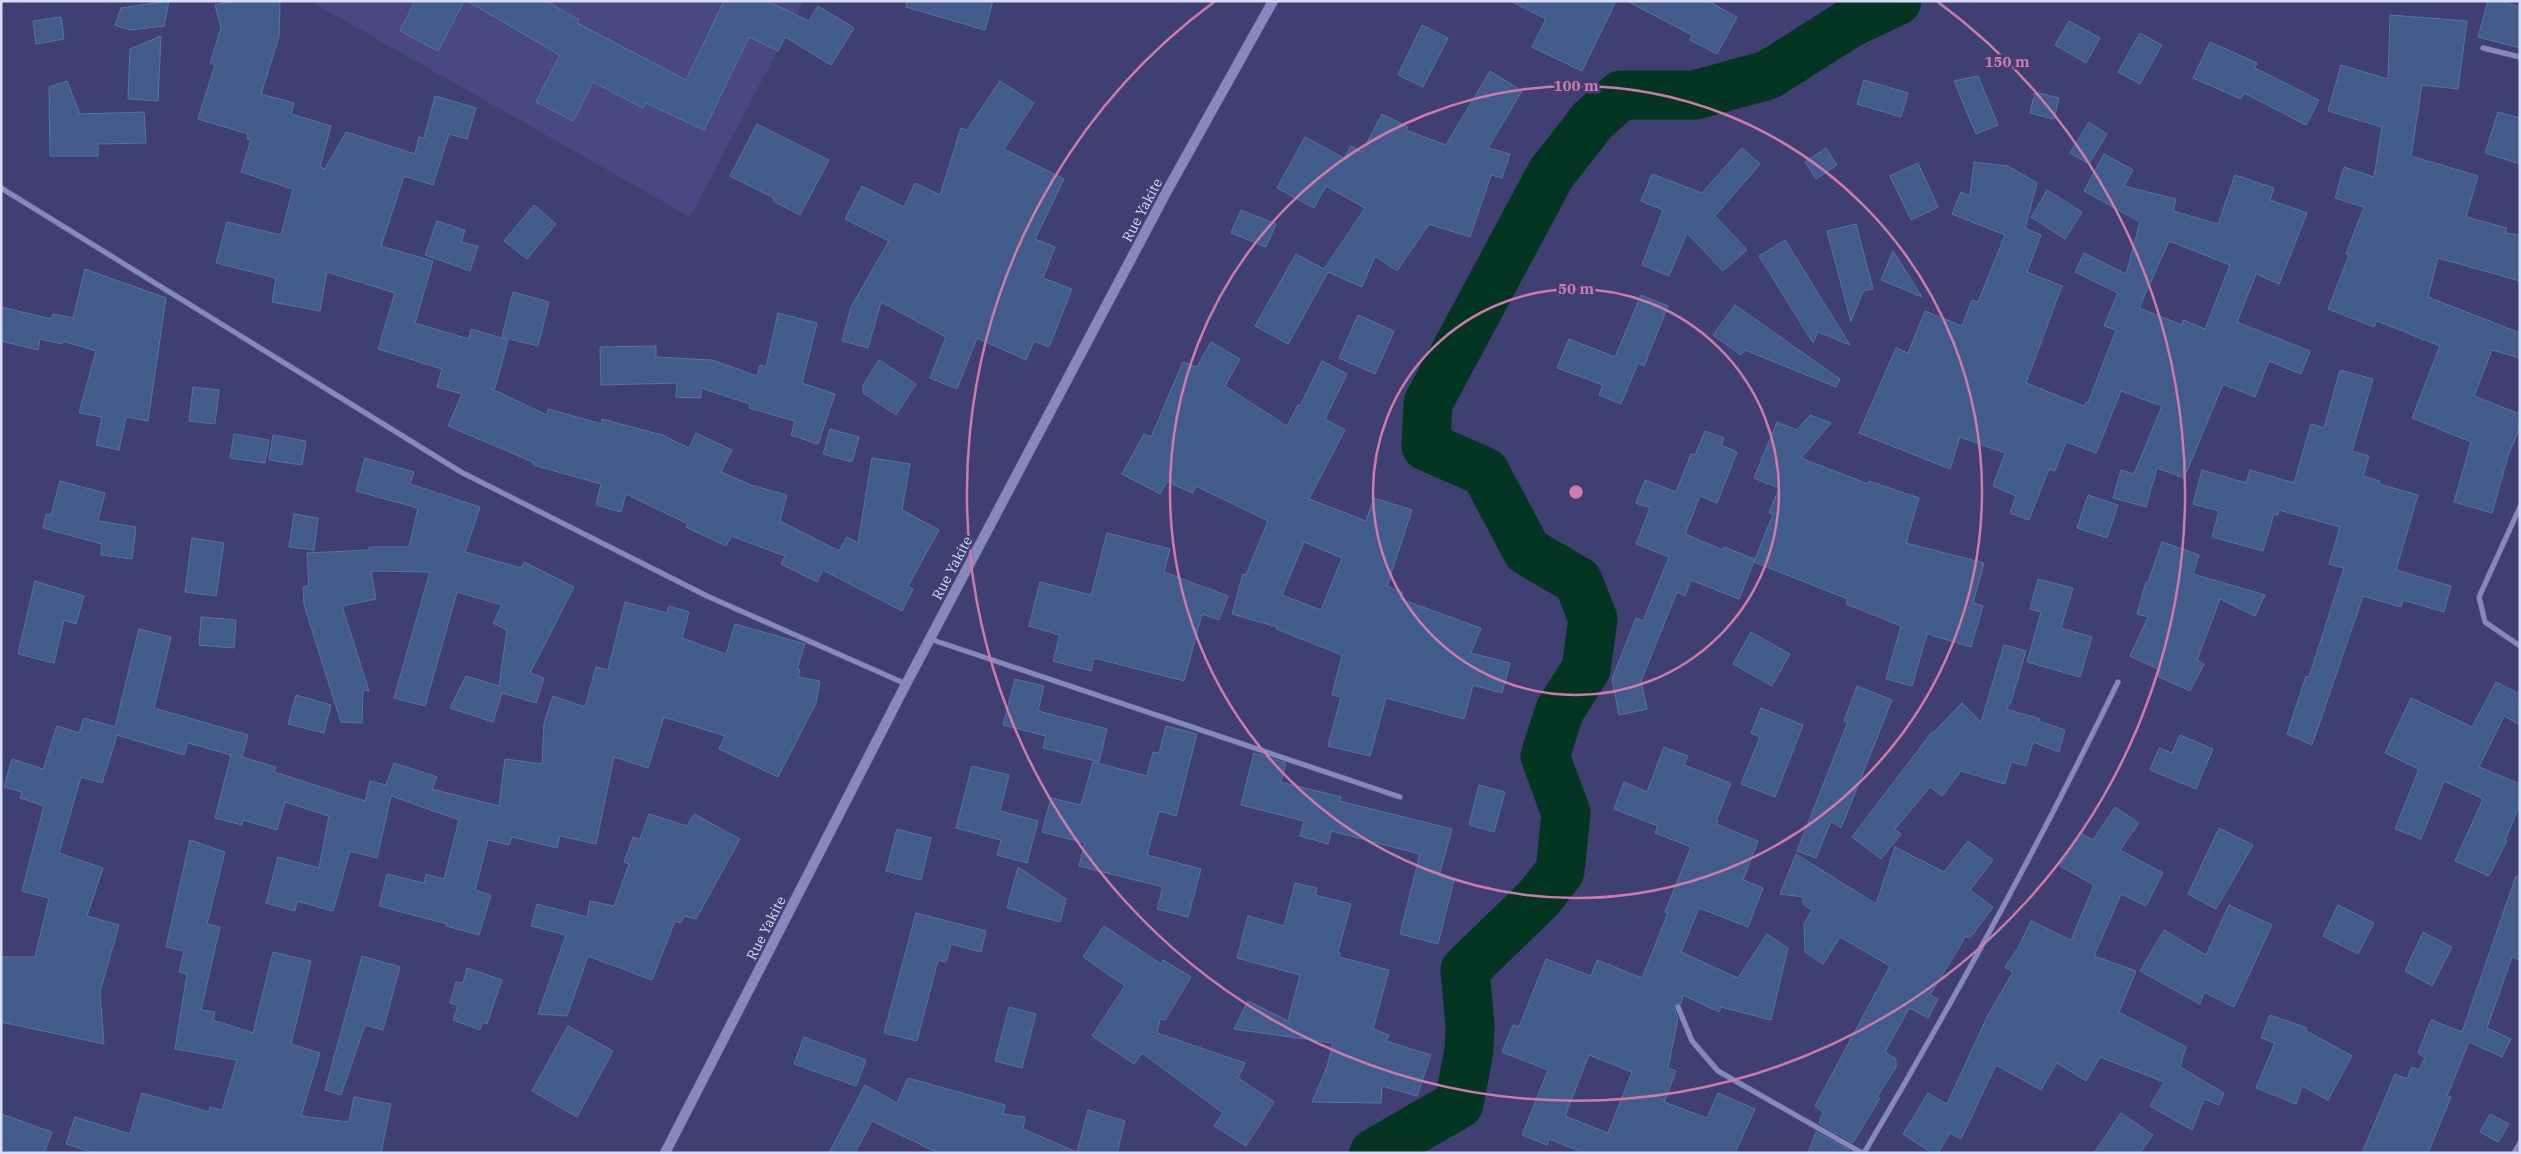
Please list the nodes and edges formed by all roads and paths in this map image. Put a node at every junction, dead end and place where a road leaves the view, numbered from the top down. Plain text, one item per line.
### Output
1 (1273, 1) edge
2 (2483, 48) dead end
3 (2520, 57) edge
4 (1, 188) edge
5 (2520, 507) edge
6 (930, 639) junction
7 (2520, 646) edge
8 (2118, 682) dead end
9 (906, 684) junction
10 (1400, 796) dead end
11 (1678, 1007) dead end
12 (2520, 1142) edge
13 (665, 1153) edge
14 (1863, 1153) edge
15 (2514, 1153) edge

1 - 6 main road, Rue Yakite
2 - 3 street
4 - 9 street
5 - 7 street
6 - 9 main road, Rue Yakite
6 - 10 street
8 - 14 street
9 - 13 main road, Rue Yakite
11 - 14 street
12 - 15 street

